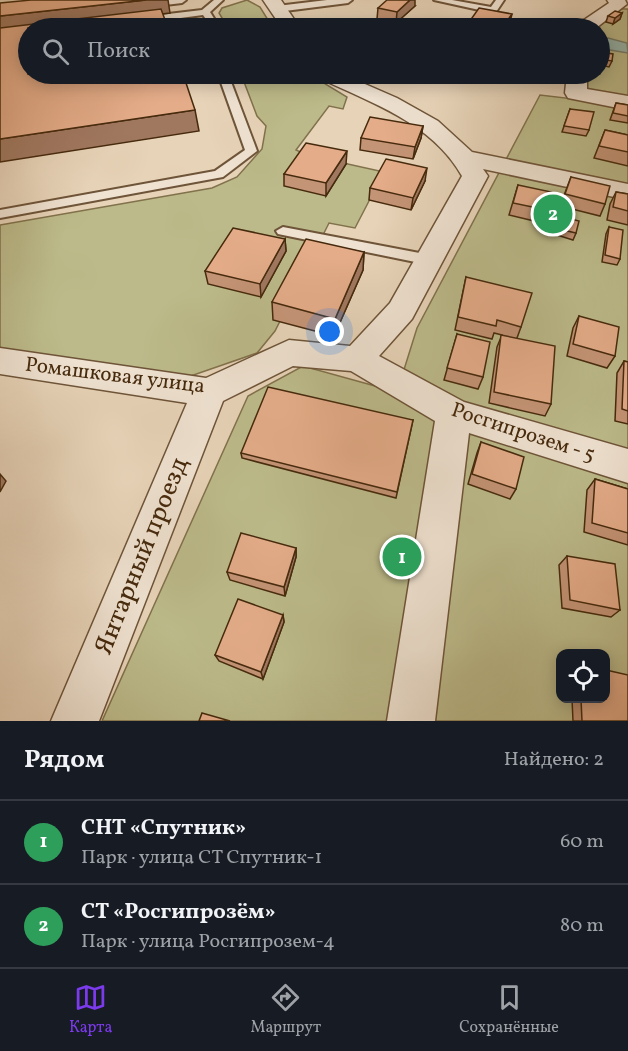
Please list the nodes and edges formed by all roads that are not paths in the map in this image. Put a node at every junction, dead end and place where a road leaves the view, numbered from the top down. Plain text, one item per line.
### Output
1 (182, 0) edge
2 (219, 0) edge
3 (348, 0) edge
4 (438, 0) edge
5 (500, 0) edge
6 (621, 3) edge
7 (137, 5) dead end
8 (275, 5) edge
9 (205, 12) junction
10 (157, 18) edge
11 (209, 18) edge
12 (284, 18) edge
13 (599, 18) edge
14 (227, 84) edge
15 (346, 84) edge
16 (592, 84) edge
17 (628, 103) edge
18 (467, 158) junction
19 (628, 192) edge
20 (0, 214) edge
21 (283, 231) dead end
22 (430, 260) junction
23 (357, 359) junction
24 (0, 361) edge
25 (209, 392) junction
26 (454, 414) junction
27 (628, 466) edge
28 (75, 721) edge
29 (411, 721) edge

1 - 7 lane
2 - 9 lane
3 - 8 lane
4 - 5 lane
6 - 13 street
8 - 12 street
9 - 10 lane
9 - 11 lane
14 - 20 lane
15 - 18 street
16 - 17 street
18 - 19 street
18 - 22 street
21 - 22 lane
22 - 23 street
23 - 25 street, Ромашковая улица
23 - 26 street, Росгипрозем - 5
24 - 25 street, Ромашковая улица
25 - 28 street, Янтарный проезд
26 - 27 street, Росгипрозем - 5
26 - 29 street

